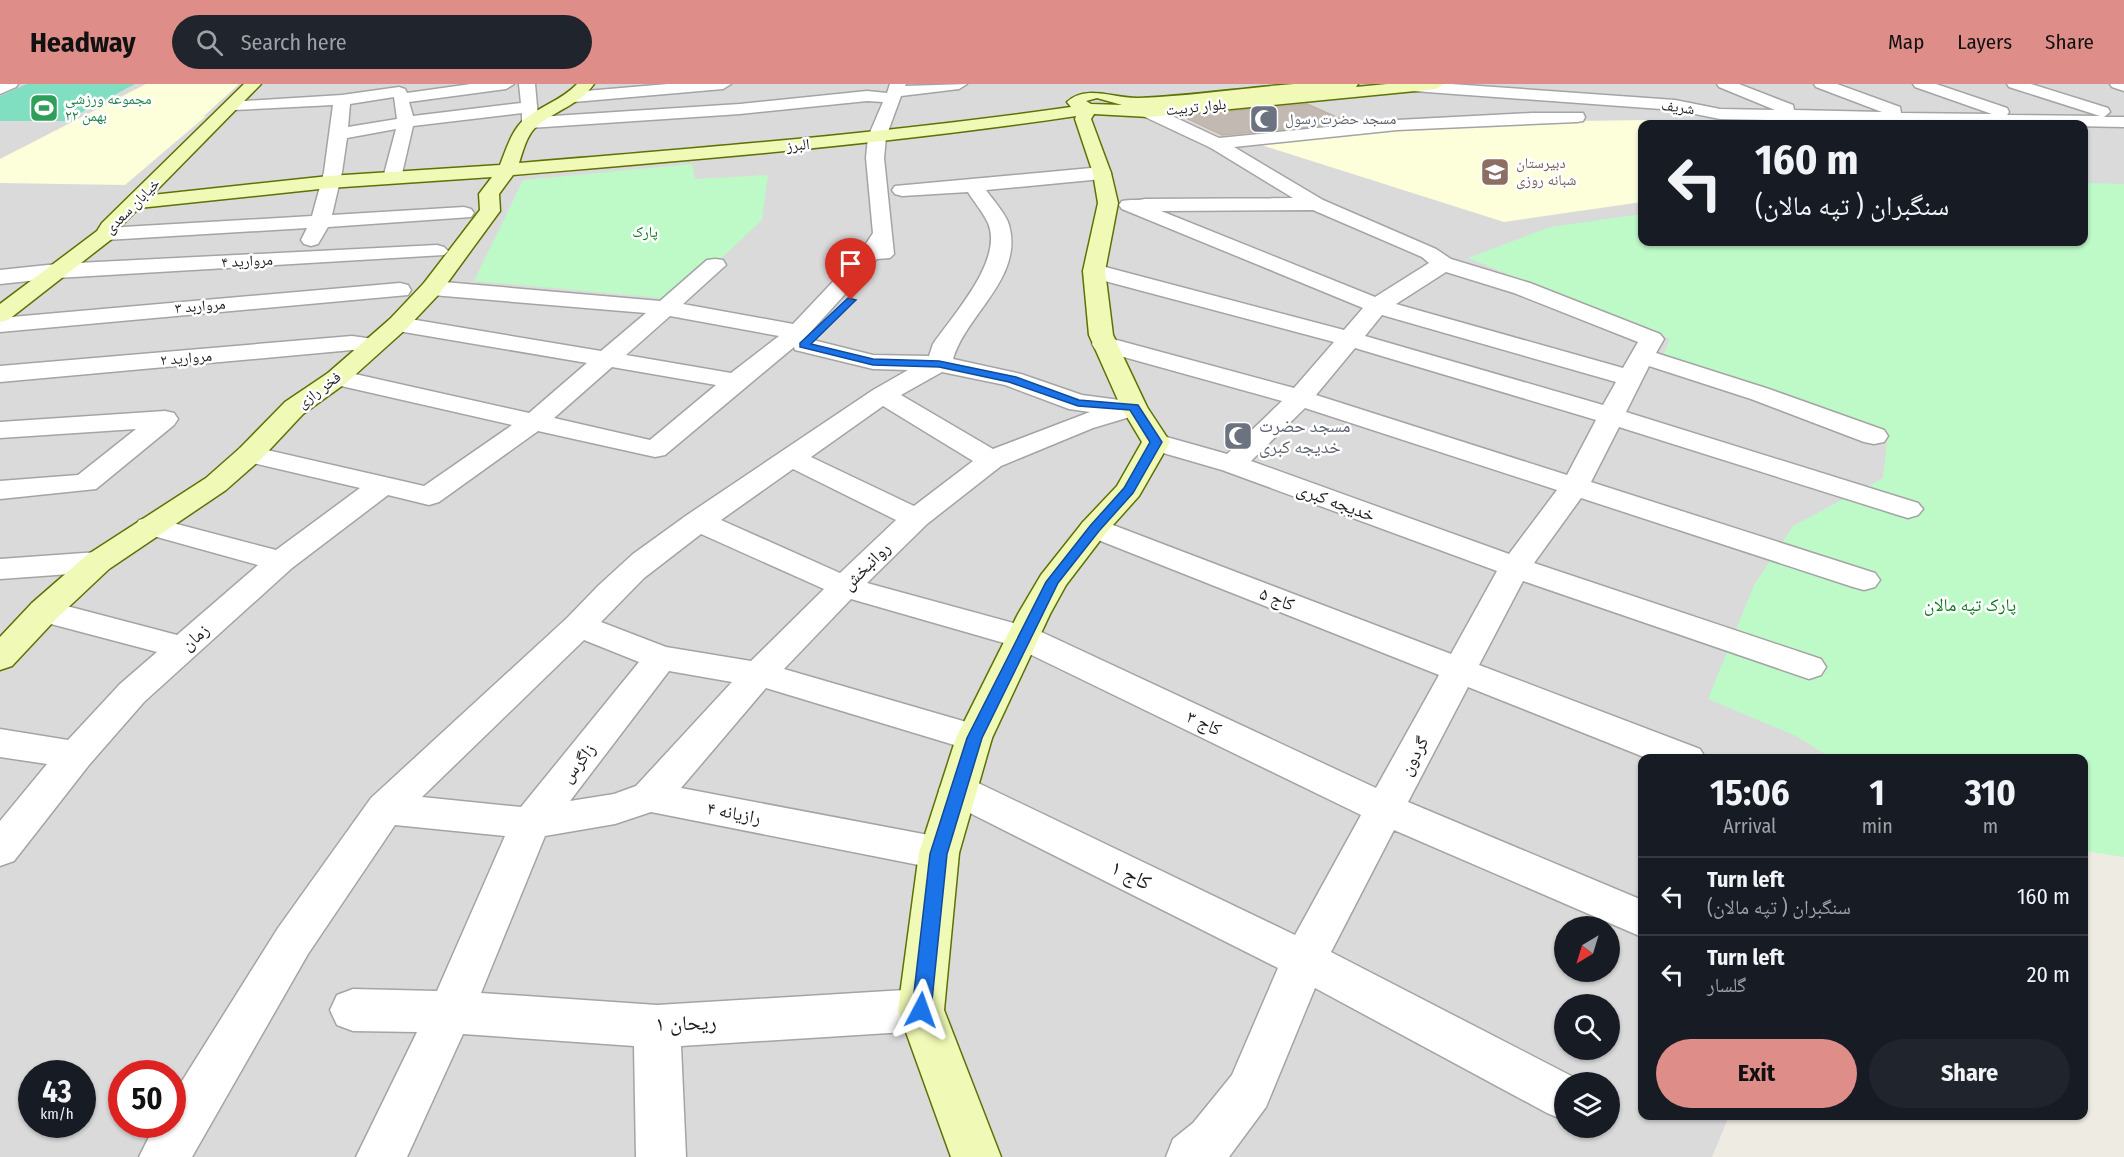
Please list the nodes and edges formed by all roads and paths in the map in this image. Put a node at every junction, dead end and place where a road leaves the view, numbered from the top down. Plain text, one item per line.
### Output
1 (10, 84) edge
2 (253, 84) edge
3 (506, 84) edge
4 (527, 84) edge
5 (723, 84) edge
6 (850, 84) edge
7 (959, 84) edge
8 (1350, 84) edge
9 (1436, 84) edge
10 (1630, 84) edge
11 (1725, 84) edge
12 (1822, 84) edge
13 (1921, 84) edge
14 (2015, 84) edge
15 (2118, 84) edge
16 (1292, 86) edge
17 (1413, 86) junction
18 (2124, 86) edge
19 (0, 89) edge
20 (399, 91) edge
21 (580, 91) edge
22 (896, 91) edge
23 (867, 96) junction
24 (1098, 97) edge
25 (342, 99) junction
26 (234, 105) junction
27 (1675, 105) junction
28 (1149, 112) junction
29 (1720, 114) junction
30 (530, 115) junction
31 (1807, 117) junction
32 (1916, 119) junction
33 (1954, 120) edge
34 (2024, 120) edge
35 (2088, 121) edge
36 (2124, 121) edge
37 (405, 122) junction
38 (339, 134) junction
39 (878, 137) junction
40 (1217, 144) junction
41 (507, 170) junction
42 (392, 178) junction
43 (329, 182) junction
44 (973, 186) junction
45 (902, 190) dead end
46 (1113, 194) junction
47 (134, 203) junction
48 (1316, 204) junction
49 (464, 213) dead end
50 (322, 222) junction
51 (106, 234) junction
52 (437, 251) dead end
53 (300, 258) junction
54 (1443, 264) junction
55 (715, 265) dead end
56 (57, 271) junction
57 (1095, 271) junction
58 (0, 277) edge
59 (432, 288) junction
60 (400, 290) dead end
61 (271, 300) junction
62 (1377, 306) junction
63 (666, 308) junction
64 (0, 315) edge
65 (398, 324) junction
66 (0, 325) edge
67 (249, 338) junction
68 (801, 339) junction
69 (1351, 339) junction
70 (1104, 344) junction
71 (372, 345) junction
72 (606, 359) junction
73 (939, 364) junction
74 (1636, 367) junction
75 (0, 374) edge
76 (337, 378) junction
77 (736, 381) junction
78 (882, 395) junction
79 (1300, 398) junction
80 (1134, 407) junction
81 (1611, 416) junction
82 (535, 421) junction
83 (0, 430) edge
84 (1874, 436) dead end
85 (1156, 442) junction
86 (250, 454) junction
87 (792, 458) junction
88 (991, 460) junction
89 (1232, 464) junction
90 (383, 485) junction
91 (1575, 486) junction
92 (0, 490) edge
93 (1908, 509) dead end
94 (916, 518) junction
95 (698, 521) junction
96 (150, 526) junction
97 (1094, 528) junction
98 (281, 561) junction
99 (98, 562) junction
100 (1515, 567) junction
101 (0, 569) edge
102 (1864, 580) dead end
103 (845, 587) junction
104 (44, 610) junction
105 (579, 626) junction
106 (1023, 637) junction
107 (183, 648) junction
108 (0, 658) edge
109 (661, 658) junction
110 (1809, 667) dead end
111 (1459, 670) junction
112 (759, 674) junction
113 (974, 738) junction
114 (0, 743) edge
115 (1673, 754) edge
116 (76, 755) junction
117 (958, 789) junction
118 (650, 797) junction
119 (385, 809) junction
120 (1385, 809) junction
121 (531, 823) junction
122 (0, 850) edge
123 (939, 854) junction
124 (1638, 917) edge
125 (1304, 960) junction
126 (353, 1010) dead end
127 (921, 1010) junction
128 (450, 1012) junction
129 (657, 1026) junction
130 (1554, 1092) edge
131 (164, 1157) edge
132 (381, 1157) edge
133 (662, 1157) edge
134 (976, 1157) edge
135 (1191, 1157) edge

1 - 19 street
2 - 26 street, خیابان سعدی
3 - 20 street
4 - 30 street
5 - 21 street
6 - 23 street
7 - 22 street
8 - 16 street, بلوار تربیت
9 - 17 street, بلوار تربیت
10 - 27 street
11 - 31 street
12 - 32 street
13 - 34 street
14 - 36 street
15 - 18 street
16 - 24 street, بلوار تربیت
17 - 27 street, شریف
17 - 28 street, بلوار تربیت
20 - 25 street
20 - 37 street
21 - 30 street
22 - 23 street
22 - 39 street
23 - 30 street
24 - 28 street, بلوار تربیت
24 - 39 street, البرز
24 - 46 street
25 - 26 street
25 - 38 street
26 - 47 street, خیابان سعدی
27 - 29 street, شریف
28 - 40 street
29 - 31 street, شریف
29 - 40 street
30 - 37 street
30 - 41 street, فخر رازی
31 - 32 street, شریف
32 - 33 street, شریف
35 - 36 street, شریف
37 - 38 street
37 - 42 street
38 - 43 street
39 - 41 street, البرز
39 - 68 street
40 - 48 street
41 - 42 street, البرز
41 - 59 street, فخر رازی
42 - 43 street, البرز
43 - 47 street, البرز
43 - 50 street
44 - 45 street
44 - 46 street
44 - 73 street
46 - 48 street
46 - 57 street
46 - 62 street
47 - 51 street, خیابان سعدی
48 - 54 street
49 - 50 street
50 - 51 street
50 - 53 street
51 - 56 street, خیابان سعدی
52 - 53 street, مروارید ۴
53 - 56 street, مروارید ۴
53 - 61 street
54 - 62 street
54 - 74 street
55 - 63 street
56 - 58 street, مروارید ۴
56 - 64 street, خیابان سعدی
57 - 69 street
57 - 70 street
59 - 63 street
59 - 65 street, فخر رازی
60 - 61 street, مرواربد ۳
61 - 66 street, مرواربد ۳
61 - 67 street
62 - 69 street
62 - 74 street
63 - 68 street
63 - 72 street
65 - 71 street, فخر رازی
65 - 72 street
67 - 71 street, مروارید ۲
67 - 75 street, مروارید ۲
68 - 73 street
68 - 77 street
69 - 79 street
69 - 81 street
70 - 79 street
70 - 80 street
71 - 76 street, فخر رازی
72 - 77 street
72 - 82 street
73 - 78 street
73 - 80 street
74 - 81 street, گردون
74 - 84 street
76 - 82 street
76 - 86 street, فخر رازی
77 - 82 street
78 - 87 street
78 - 88 street
79 - 89 street
79 - 91 street
80 - 85 street
80 - 88 street, روانبخش
81 - 91 street, گردون
81 - 93 street
82 - 90 street
83 - 92 street
85 - 89 street, خدیجه کبری
85 - 97 street
86 - 90 street
86 - 96 street, فخر رازی
87 - 94 street
87 - 95 street
88 - 94 street, روانبخش
89 - 100 street, خدیجه کبری
90 - 98 street, زمان
91 - 100 street, گردون
91 - 102 street
94 - 103 street, روانبخش
95 - 103 street, کاج ۳
95 - 105 street
96 - 98 street
96 - 99 street, فخر رازی
97 - 106 street
97 - 111 street, کاج ۵
98 - 107 street, زمان
99 - 101 street
99 - 104 street, فخر رازی
100 - 110 street, خدیجه کبری
100 - 111 street, گردون
103 - 106 street, کاج ۳
103 - 112 street, روانبخش
104 - 107 street
104 - 108 street, فخر رازی
105 - 109 street
105 - 119 street
106 - 113 street
106 - 120 street, کاج ۳
107 - 116 street, زمان
109 - 112 street
109 - 121 street, زاگرس
111 - 115 street, کاج ۵
111 - 120 street, گردون
112 - 113 street
112 - 118 street, روانبخش
113 - 117 street
114 - 116 street
116 - 122 street, زمان
117 - 123 street
117 - 125 street, کاج ۱
118 - 121 street
118 - 123 street, رازیانه ۴
119 - 121 street
119 - 131 street
120 - 124 street, کاج ۳
120 - 125 street, گردون
121 - 128 street, زاگرس
123 - 127 street
125 - 130 street, کاج ۱
125 - 135 street, گردون
126 - 128 street, ریحان ۱
127 - 129 street, ریحان ۱
127 - 134 street
128 - 129 street, ریحان ۱
128 - 132 street, زاگرس
129 - 133 street

